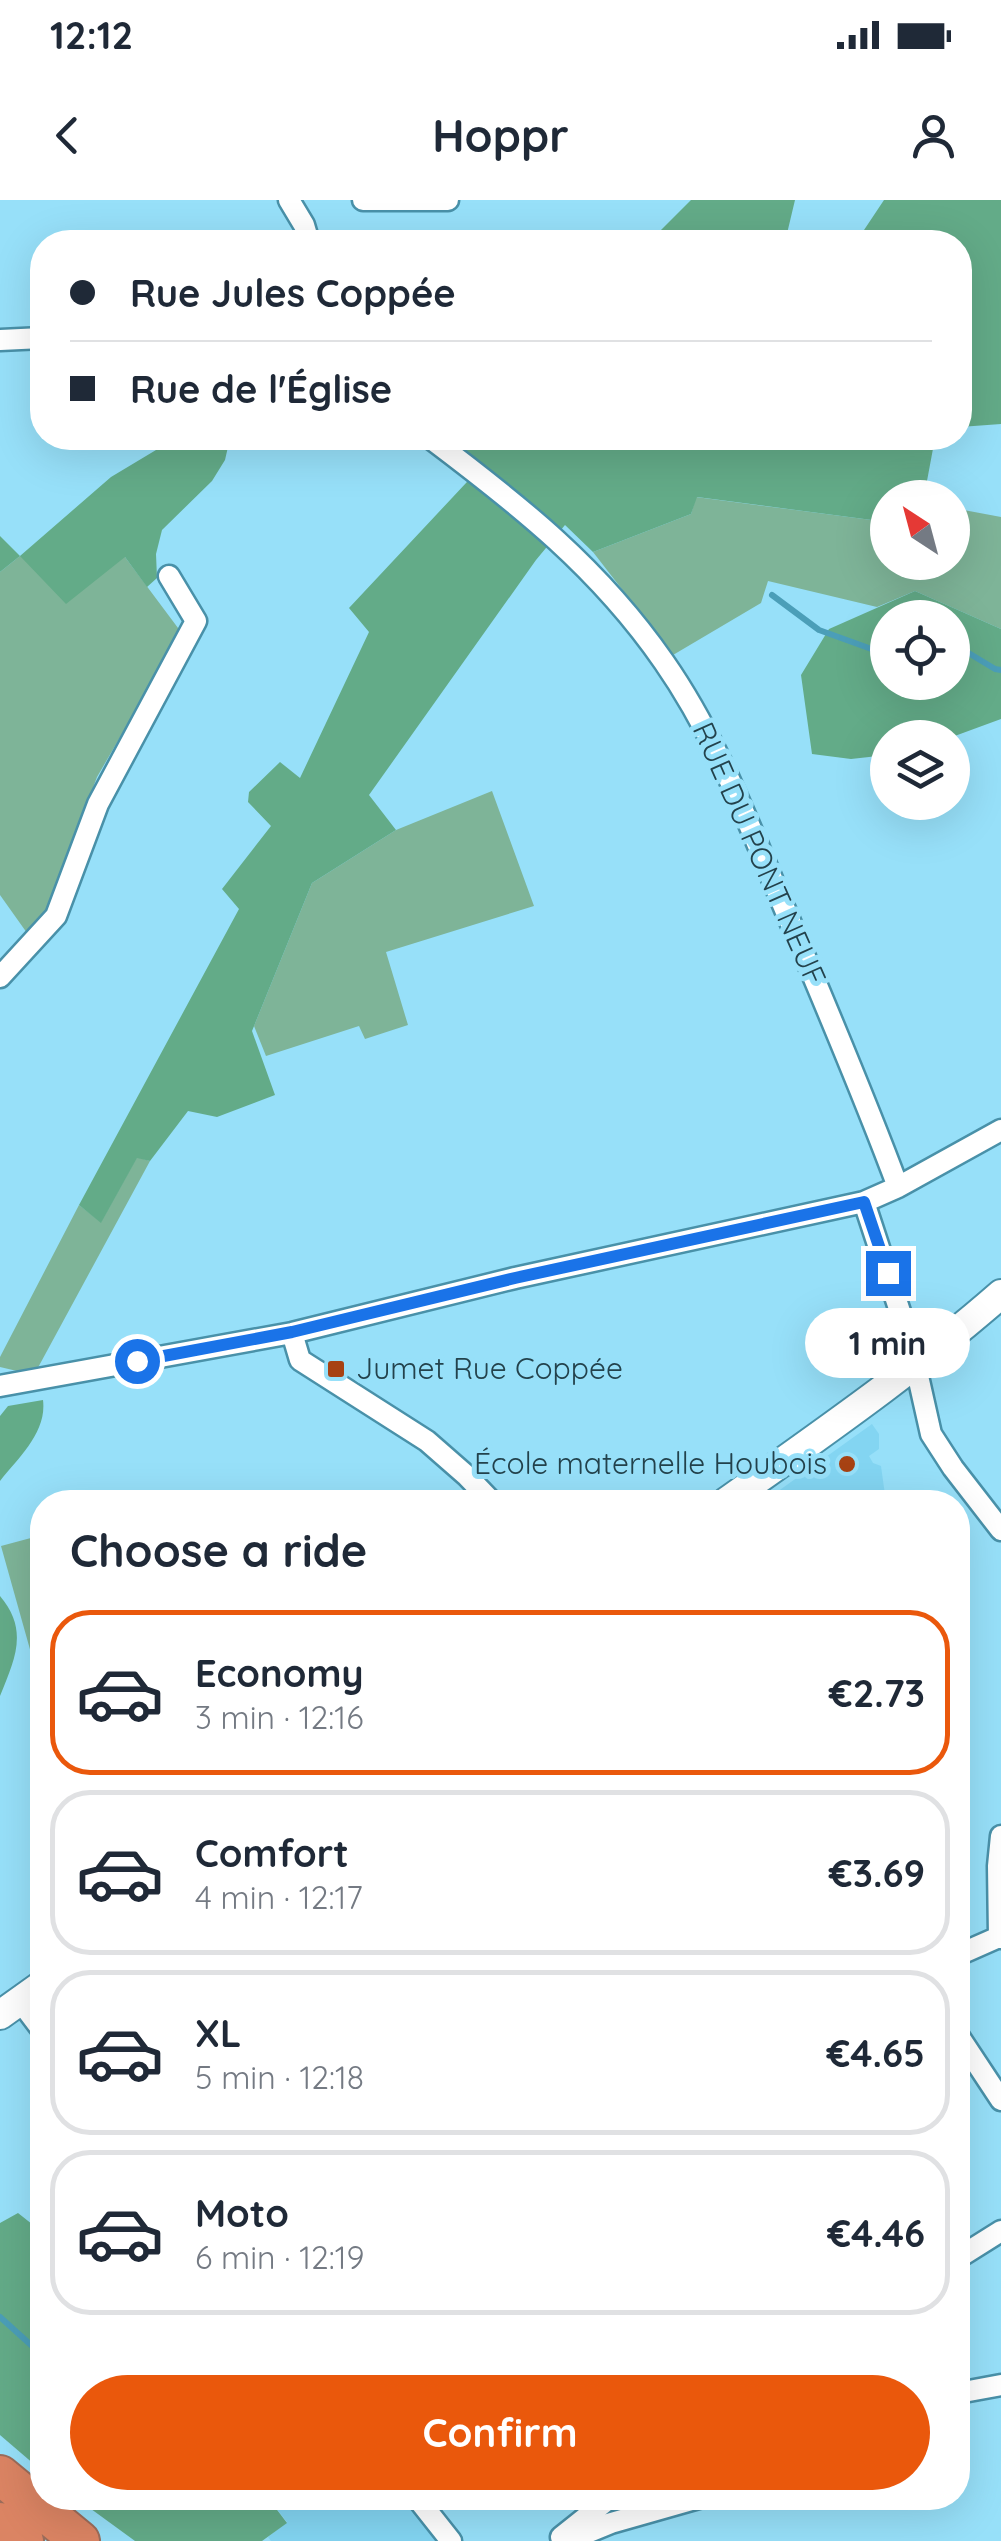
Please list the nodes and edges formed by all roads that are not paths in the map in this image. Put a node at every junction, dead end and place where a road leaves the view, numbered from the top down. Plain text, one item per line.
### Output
1 (289, 200) edge
2 (363, 200) edge
3 (448, 200) edge
4 (305, 230) edge
5 (30, 339) edge
6 (0, 340) edge
7 (446, 450) edge
8 (169, 576) dead end
9 (0, 978) edge
10 (1001, 1130) edge
11 (898, 1187) junction
12 (864, 1202) junction
13 (1001, 1294) edge
14 (292, 1332) junction
15 (916, 1366) junction
16 (0, 1386) edge
17 (480, 1490) edge
18 (743, 1490) edge
19 (1001, 1530) edge
20 (1001, 1836) edge
21 (1000, 1937) edge
22 (970, 1950) edge
23 (970, 2053) edge
24 (1001, 2100) edge
25 (1001, 2232) edge
26 (970, 2251) edge
27 (1001, 2385) edge
28 (970, 2391) edge
29 (0, 2475) edge
30 (30, 2500) edge
31 (42, 2510) edge
32 (426, 2510) edge
33 (595, 2510) edge
34 (657, 2510) edge
35 (0, 2522) edge
36 (24, 2541) edge
37 (80, 2541) edge
38 (451, 2541) edge
39 (556, 2541) edge
40 (567, 2541) edge

1 - 4 street
2 - 3 street
5 - 6 street
7 - 11 street, RUE DU PONT NEUF
8 - 9 street
10 - 11 street
11 - 12 street
12 - 14 street
12 - 15 street
13 - 15 street
14 - 16 street
14 - 17 street
15 - 18 street
15 - 19 street
20 - 21 street
21 - 22 street
23 - 24 street
25 - 26 street
27 - 28 street
29 - 30 highway
31 - 37 highway
32 - 38 street
33 - 39 street
34 - 40 street
35 - 36 highway

